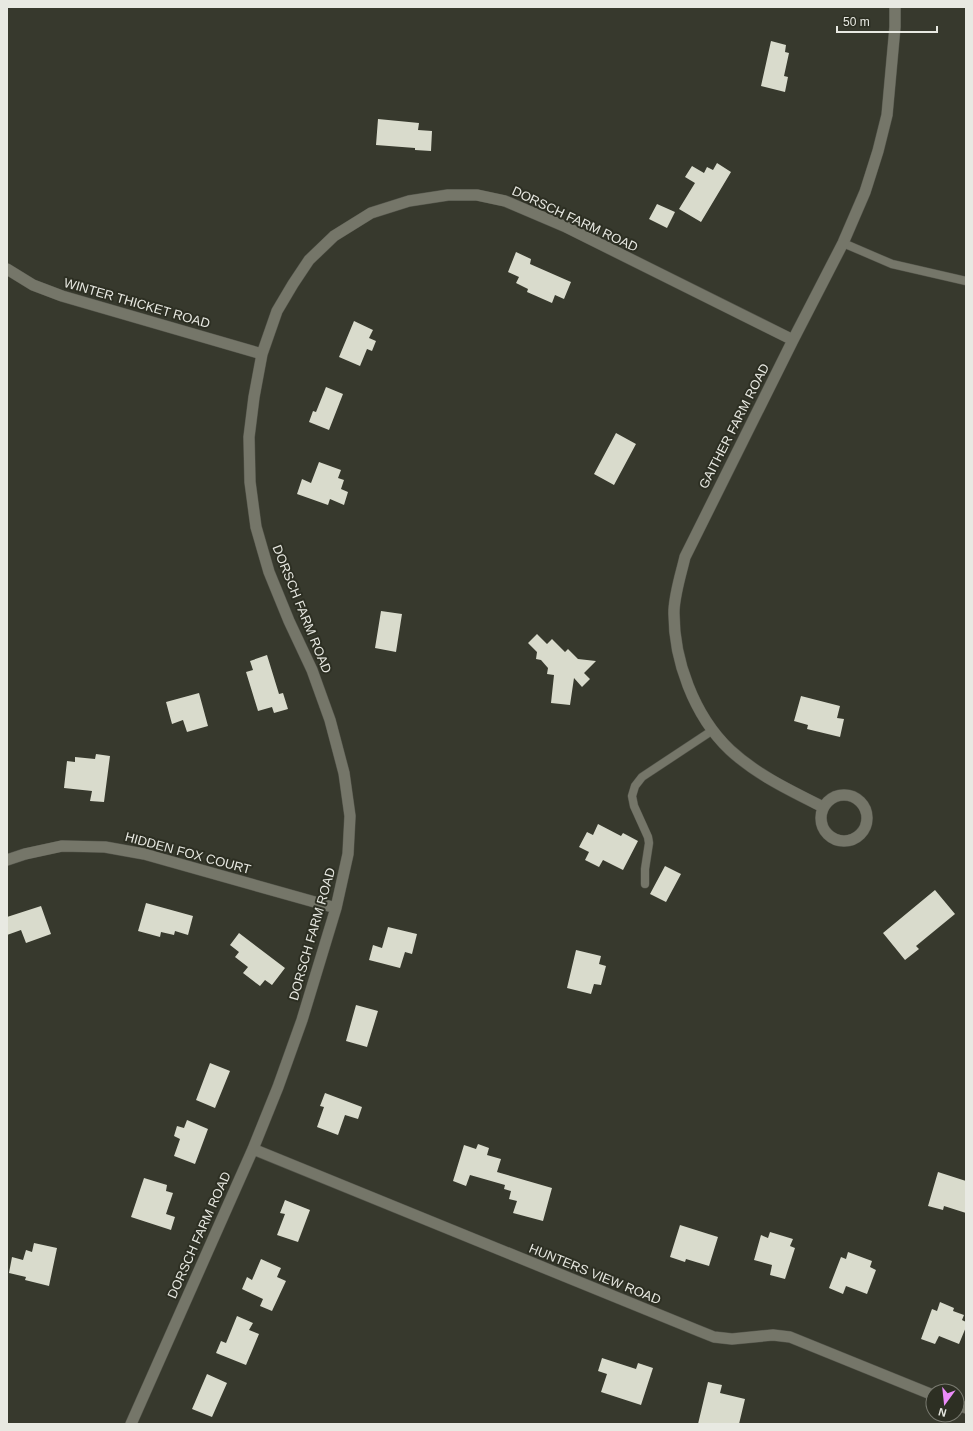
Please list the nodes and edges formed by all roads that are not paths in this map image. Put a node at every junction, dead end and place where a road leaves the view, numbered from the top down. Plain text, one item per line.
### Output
1 (895, 7) edge
2 (844, 243) junction
3 (7, 270) edge
4 (966, 281) edge
5 (793, 340) junction
6 (262, 354) junction
7 (713, 730) junction
8 (823, 808) junction
9 (7, 860) edge
10 (645, 884) dead end
11 (336, 908) junction
12 (253, 1149) junction
13 (925, 1392) edge
14 (131, 1424) edge

1 - 2 street, GAITHER FARM ROAD
2 - 4 lane
2 - 5 street, GAITHER FARM ROAD
3 - 6 street, WINTER THICKET ROAD
5 - 6 street, DORSCH FARM ROAD
5 - 7 street, GAITHER FARM ROAD
6 - 11 street, DORSCH FARM ROAD
7 - 8 street, GAITHER FARM ROAD
7 - 10 lane
8 - 8 street
9 - 11 street, HIDDEN FOX COURT
11 - 12 street, DORSCH FARM ROAD
12 - 13 street, HUNTERS VIEW ROAD
12 - 14 street, DORSCH FARM ROAD

